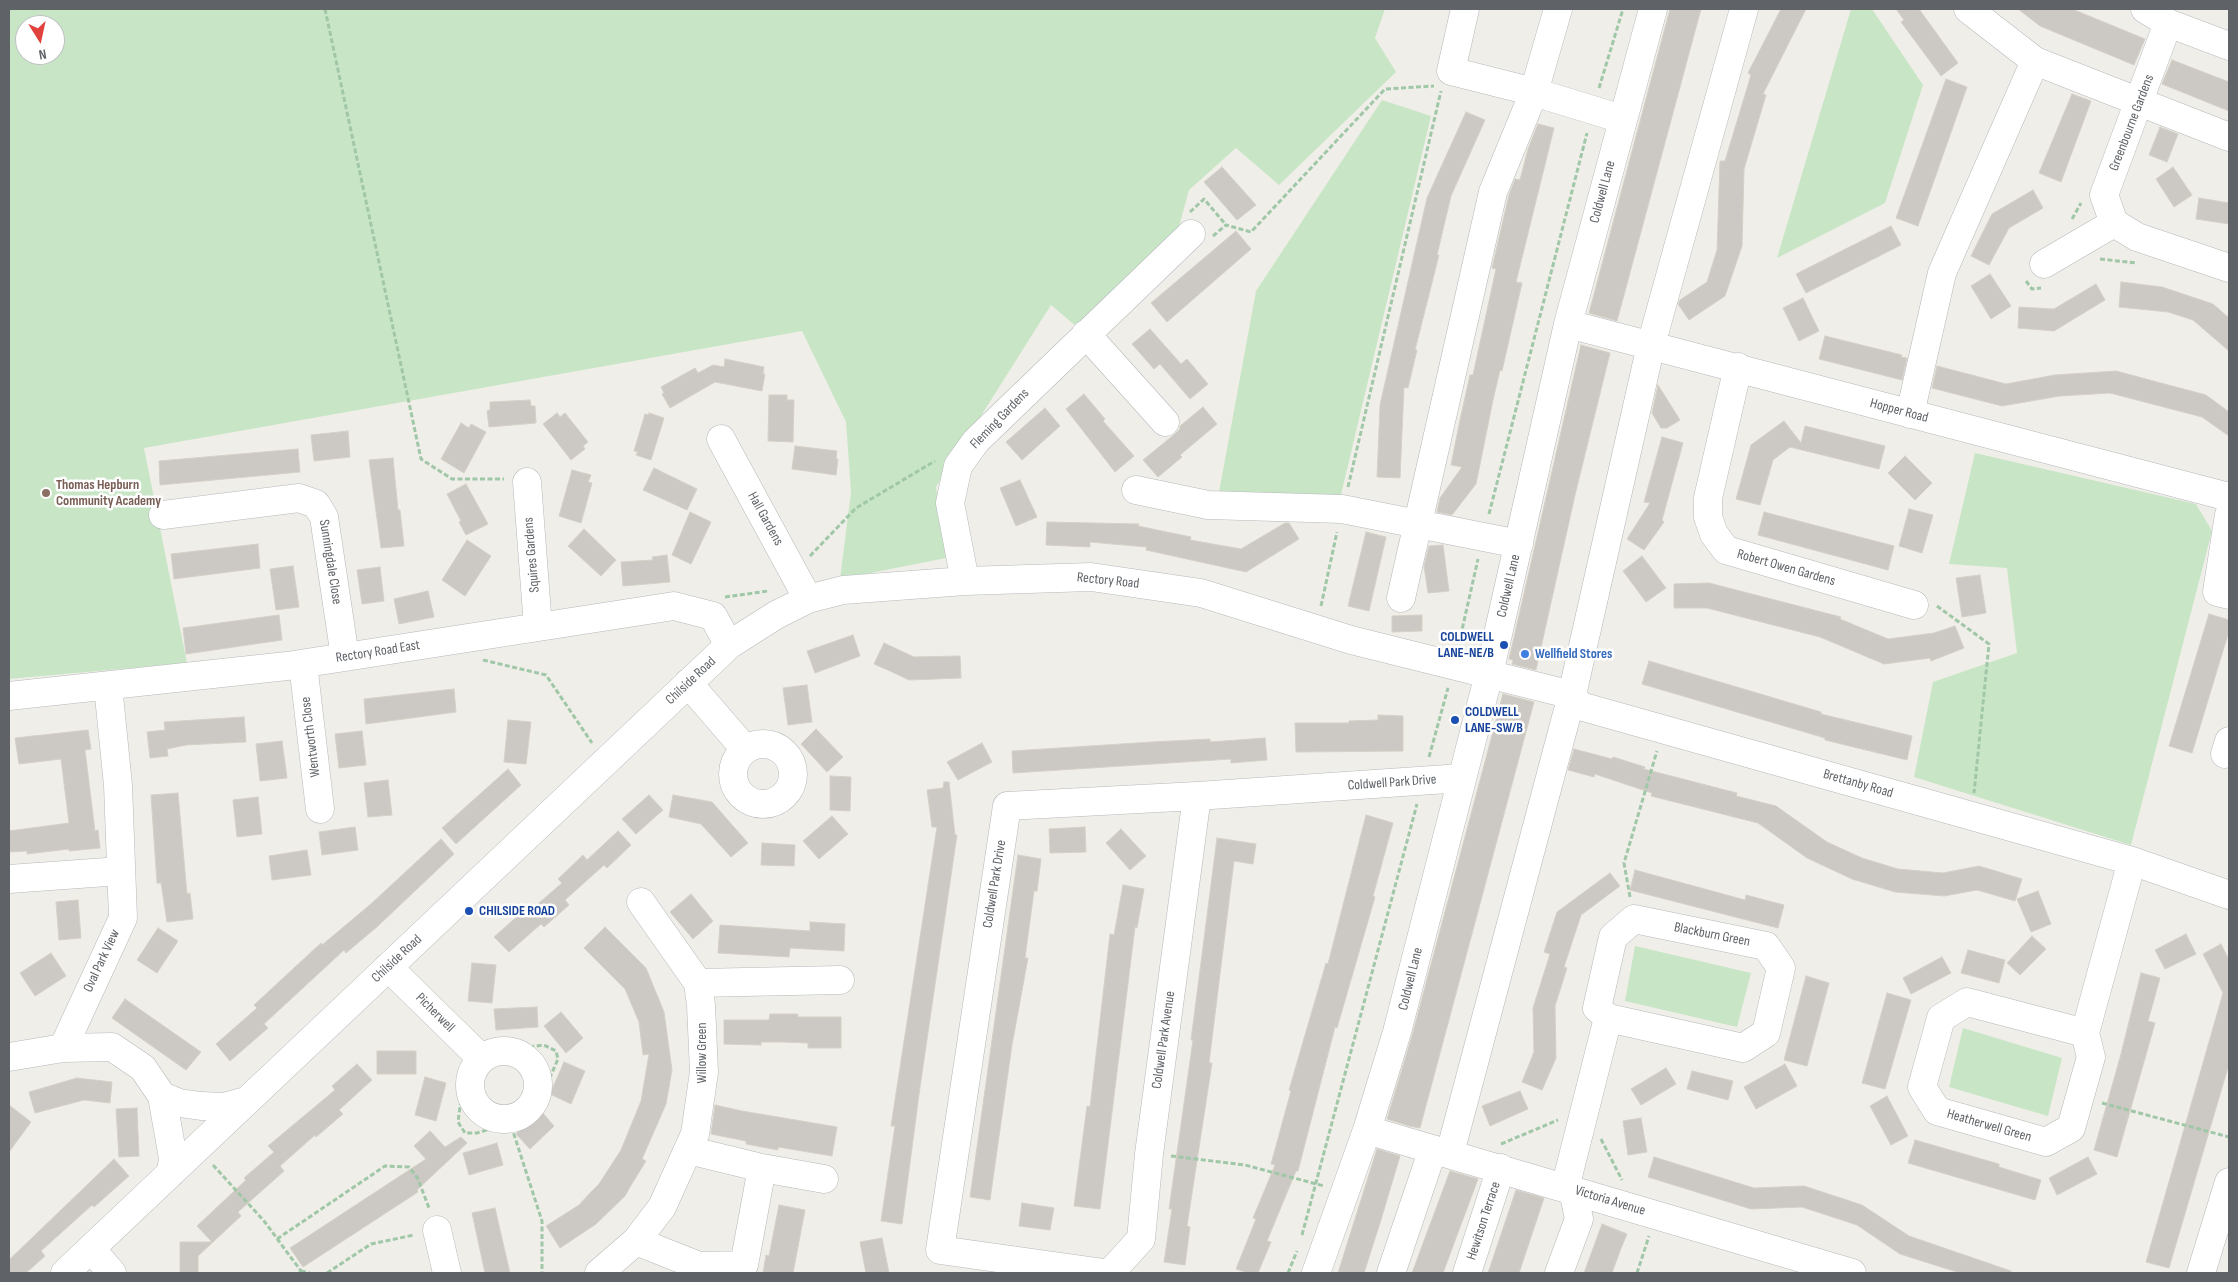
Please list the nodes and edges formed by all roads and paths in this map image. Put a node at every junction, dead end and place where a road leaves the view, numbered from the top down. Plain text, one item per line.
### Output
1 (325, 9) edge
2 (1466, 9) edge
3 (1558, 9) edge
4 (1653, 9) edge
5 (1744, 9) edge
6 (1968, 9) edge
7 (2145, 9) edge
8 (2168, 23) junction
9 (2229, 46) edge
10 (2035, 62) junction
11 (1534, 92) junction
12 (2140, 102) junction
13 (1622, 119) junction
14 (2229, 137) edge
15 (2114, 223) junction
16 (1226, 225) junction
17 (1191, 234) junction
18 (2044, 264) dead end
19 (2229, 268) edge
20 (1568, 324) junction
21 (1086, 334) junction
22 (1650, 344) junction
23 (1738, 367) junction
24 (1910, 414) junction
25 (1165, 422) dead end
26 (721, 439) dead end
27 (941, 458) dead end
28 (527, 482) joint
29 (1136, 490) dead end
30 (2229, 497) edge
31 (1342, 509) junction
32 (163, 515) dead end
33 (2229, 515) edge
34 (1416, 524) junction
35 (1519, 544) junction
36 (794, 573) junction
37 (965, 580) junction
38 (2229, 595) edge
39 (721, 597) dead end
40 (1401, 598) dead end
41 (808, 599) junction
42 (1914, 605) joint
43 (538, 627) junction
44 (1316, 629) junction
45 (454, 640) junction
46 (729, 645) junction
47 (345, 657) junction
48 (303, 664) junction
49 (1489, 674) junction
50 (688, 683) junction
51 (108, 686) junction
52 (1572, 695) junction
53 (9, 696) edge
54 (1663, 729) junction
55 (745, 749) dead end
56 (605, 762) junction
57 (1462, 778) junction
58 (1197, 796) junction
59 (320, 809) dead end
60 (1972, 816) junction
61 (2132, 861) junction
62 (121, 871) junction
63 (9, 879) edge
64 (2229, 895) edge
65 (641, 902) dead end
66 (1634, 920) junction
67 (388, 967) junction
68 (840, 980) dead end
69 (698, 983) junction
70 (1608, 1018) junction
71 (2085, 1033) junction
72 (63, 1048) junction
73 (507, 1050) junction
74 (9, 1057) edge
75 (475, 1069) junction
76 (538, 1083) junction
77 (162, 1096) junction
78 (2080, 1096) junction
79 (246, 1101) junction
80 (509, 1118) junction
81 (1367, 1130) junction
82 (2229, 1137) edge
83 (197, 1148) junction
84 (688, 1150) junction
85 (1441, 1151) junction
86 (1149, 1154) junction
87 (762, 1168) junction
88 (1501, 1168) junction
89 (171, 1173) junction
90 (824, 1179) dead end
91 (2229, 1182) edge
92 (1569, 1189) junction
93 (1346, 1193) junction
94 (437, 1230) junction
95 (277, 1239) junction
96 (636, 1241) junction
97 (91, 1249) junction
98 (743, 1269) edge
99 (300, 1272) edge
100 (66, 1273) edge
101 (112, 1273) edge
102 (310, 1273) edge
103 (327, 1273) edge
104 (447, 1273) edge
105 (542, 1273) edge
106 (599, 1273) edge
107 (1104, 1273) edge
108 (1110, 1273) edge
109 (1316, 1273) edge
110 (1390, 1273) edge
111 (1467, 1273) edge
112 (1559, 1273) edge
113 (1852, 1273) edge
114 (2201, 1273) edge

1 - 28 path
2 - 11 street
3 - 11 street
4 - 13 street, Coldwell Lane
5 - 22 street
6 - 10 street
7 - 8 street
8 - 9 street
8 - 12 street, Greenbourne Gardens
10 - 12 street
10 - 24 street
11 - 13 street
11 - 34 street
12 - 14 street
12 - 15 street, Greenbourne Gardens
13 - 20 street, Coldwell Lane
15 - 18 street
15 - 19 street
16 - 17 path
16 - 17 path
16 - 31 path
17 - 21 street, Fleming Gardens
20 - 22 street, Hopper Road
20 - 35 street, Coldwell Lane
21 - 25 street
21 - 37 street, Fleming Gardens
22 - 23 street, Hopper Road
22 - 52 street
23 - 24 street, Hopper Road
23 - 42 street, Robert Owen Gardens
24 - 30 street, Hopper Road
26 - 36 street, Hall Gardens
27 - 36 path
28 - 43 street, Squires Gardens
29 - 31 street
31 - 34 street
31 - 44 path
32 - 47 street, Sunningdale Close
33 - 38 street
34 - 35 street
34 - 40 street
35 - 49 street, Coldwell Lane
36 - 39 path
36 - 41 street, Hall Gardens
37 - 41 street, Rectory Road
37 - 44 street, Rectory Road
41 - 46 street, Rectory Road
42 - 60 path
43 - 45 street, Rectory Road East
43 - 46 street, Rectory Road East
44 - 49 street, Rectory Road
45 - 47 street, Rectory Road East
45 - 56 path
46 - 50 street, Chilside Road
47 - 48 street, Rectory Road East
48 - 51 street, Rectory Road East
48 - 59 street, Wentworth Close
49 - 52 street, Brettanby Road
49 - 57 street, Coldwell Lane
50 - 55 street
50 - 56 street, Chilside Road
51 - 53 street, Rectory Road East
51 - 62 street, Oval Park View
52 - 54 street, Brettanby Road
52 - 85 street
54 - 60 street, Brettanby Road
54 - 66 path
56 - 67 street, Chilside Road
57 - 58 street, Coldwell Park Drive
57 - 81 street, Coldwell Lane
58 - 86 street, Coldwell Park Avenue
58 - 107 street, Coldwell Park Drive
60 - 61 street, Brettanby Road
61 - 64 street, Brettanby Road
61 - 71 street, Heatherwell Green
62 - 63 street
62 - 72 street, Oval Park View
65 - 69 street, Willow Green
66 - 70 street
66 - 70 street, Blackburn Green
67 - 75 street, Picherwell
67 - 79 street, Chilside Road
68 - 69 street
69 - 84 street, Willow Green
70 - 92 street
71 - 78 street, Heatherwell Green
71 - 78 street, Heatherwell Green
72 - 74 street
72 - 77 street
73 - 75 street
73 - 76 street
73 - 76 path
75 - 80 street
75 - 80 path
76 - 80 street
77 - 79 street
77 - 89 street
78 - 82 path
79 - 83 street, Chilside Road
80 - 105 path
81 - 85 street, Victoria Avenue
81 - 93 street, Coldwell Lane
83 - 89 street, Chilside Road
83 - 95 path
84 - 87 street
84 - 96 street, Willow Green
85 - 88 street, Victoria Avenue
85 - 110 street
86 - 93 path
86 - 108 street, Coldwell Park Avenue
87 - 90 street
87 - 98 street
88 - 92 street, Victoria Avenue
88 - 111 street, Hewitson Terrace
89 - 97 street, Chilside Road
91 - 114 street
92 - 112 street
92 - 113 street, Victoria Avenue
93 - 109 street, Coldwell Lane
94 - 95 path
94 - 103 path
94 - 104 street
95 - 99 path
96 - 98 street
96 - 106 street, Willow Green
97 - 100 street, Chilside Road
97 - 101 street
99 - 102 path

